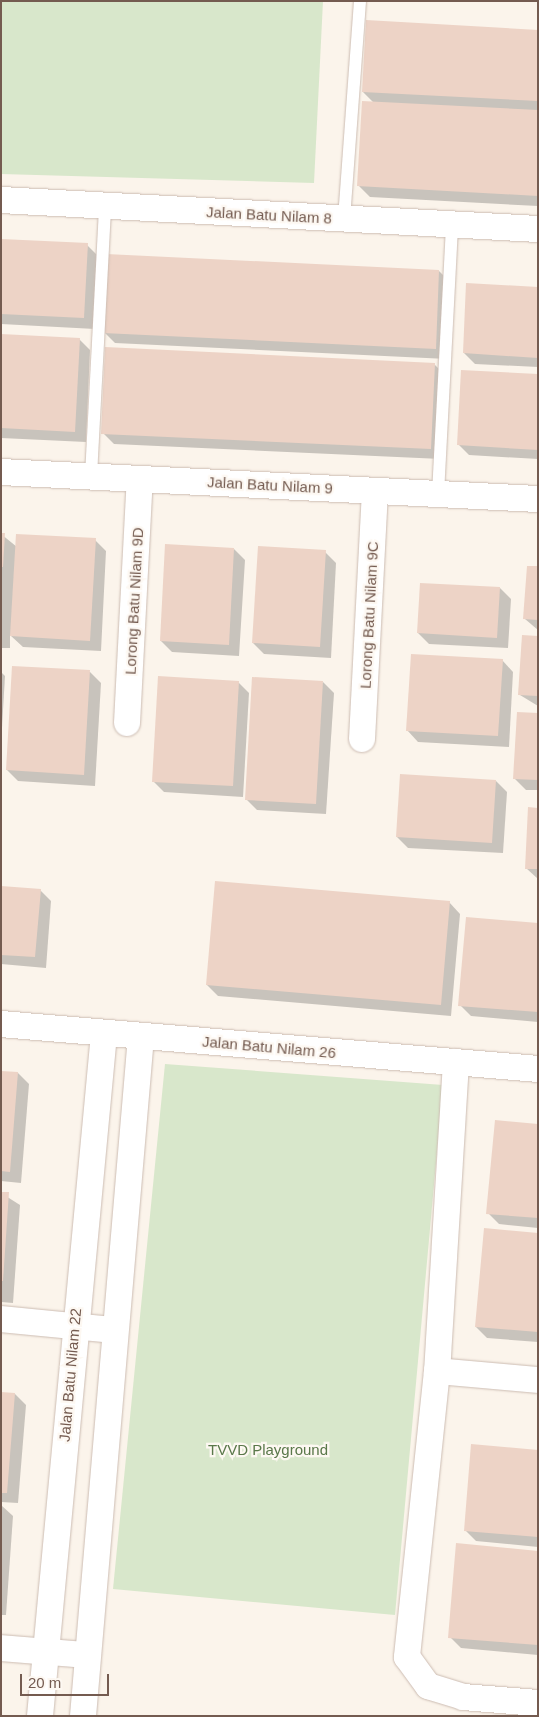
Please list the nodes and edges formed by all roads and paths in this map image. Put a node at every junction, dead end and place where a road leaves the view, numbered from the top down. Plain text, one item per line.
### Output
1 (360, 1) edge
2 (1, 200) edge
3 (104, 206) junction
4 (344, 219) junction
5 (452, 224) junction
6 (538, 229) edge
7 (1, 472) edge
8 (91, 476) junction
9 (140, 478) junction
10 (375, 491) junction
11 (438, 494) junction
12 (538, 499) edge
13 (128, 723) dead end
14 (362, 739) dead end
15 (1, 1024) edge
16 (104, 1034) junction
17 (142, 1038) junction
18 (456, 1062) junction
19 (538, 1069) edge
20 (1, 1319) edge
21 (75, 1326) junction
22 (114, 1330) junction
23 (437, 1371) junction
24 (538, 1380) edge
25 (1, 1648) edge
26 (45, 1652) junction
27 (88, 1655) junction
28 (538, 1703) edge
29 (40, 1716) edge
30 (83, 1716) edge

1 - 4 lane
2 - 3 street, Jalan Batu Nilam 8
3 - 4 street, Jalan Batu Nilam 8
3 - 8 lane
4 - 5 street, Jalan Batu Nilam 8
5 - 6 street, Jalan Batu Nilam 8
5 - 11 lane
7 - 8 street, Jalan Batu Nilam 9
8 - 9 street, Jalan Batu Nilam 9
9 - 10 street, Jalan Batu Nilam 9
9 - 13 street, Lorong Batu Nilam 9D
10 - 11 street, Jalan Batu Nilam 9
10 - 14 street, Lorong Batu Nilam 9C
11 - 12 street, Jalan Batu Nilam 9
15 - 16 street, Jalan Batu Nilam 26
16 - 17 street, Jalan Batu Nilam 26
16 - 21 street, Jalan Batu Nilam 22
17 - 18 street, Jalan Batu Nilam 26
17 - 22 street
18 - 19 street, Jalan Batu Nilam 26
18 - 23 street
20 - 21 street
21 - 22 street
21 - 26 street, Jalan Batu Nilam 22
22 - 27 street
23 - 24 street
23 - 28 street
25 - 26 street
26 - 27 street
26 - 29 street, Jalan Batu Nilam 22
27 - 30 street

